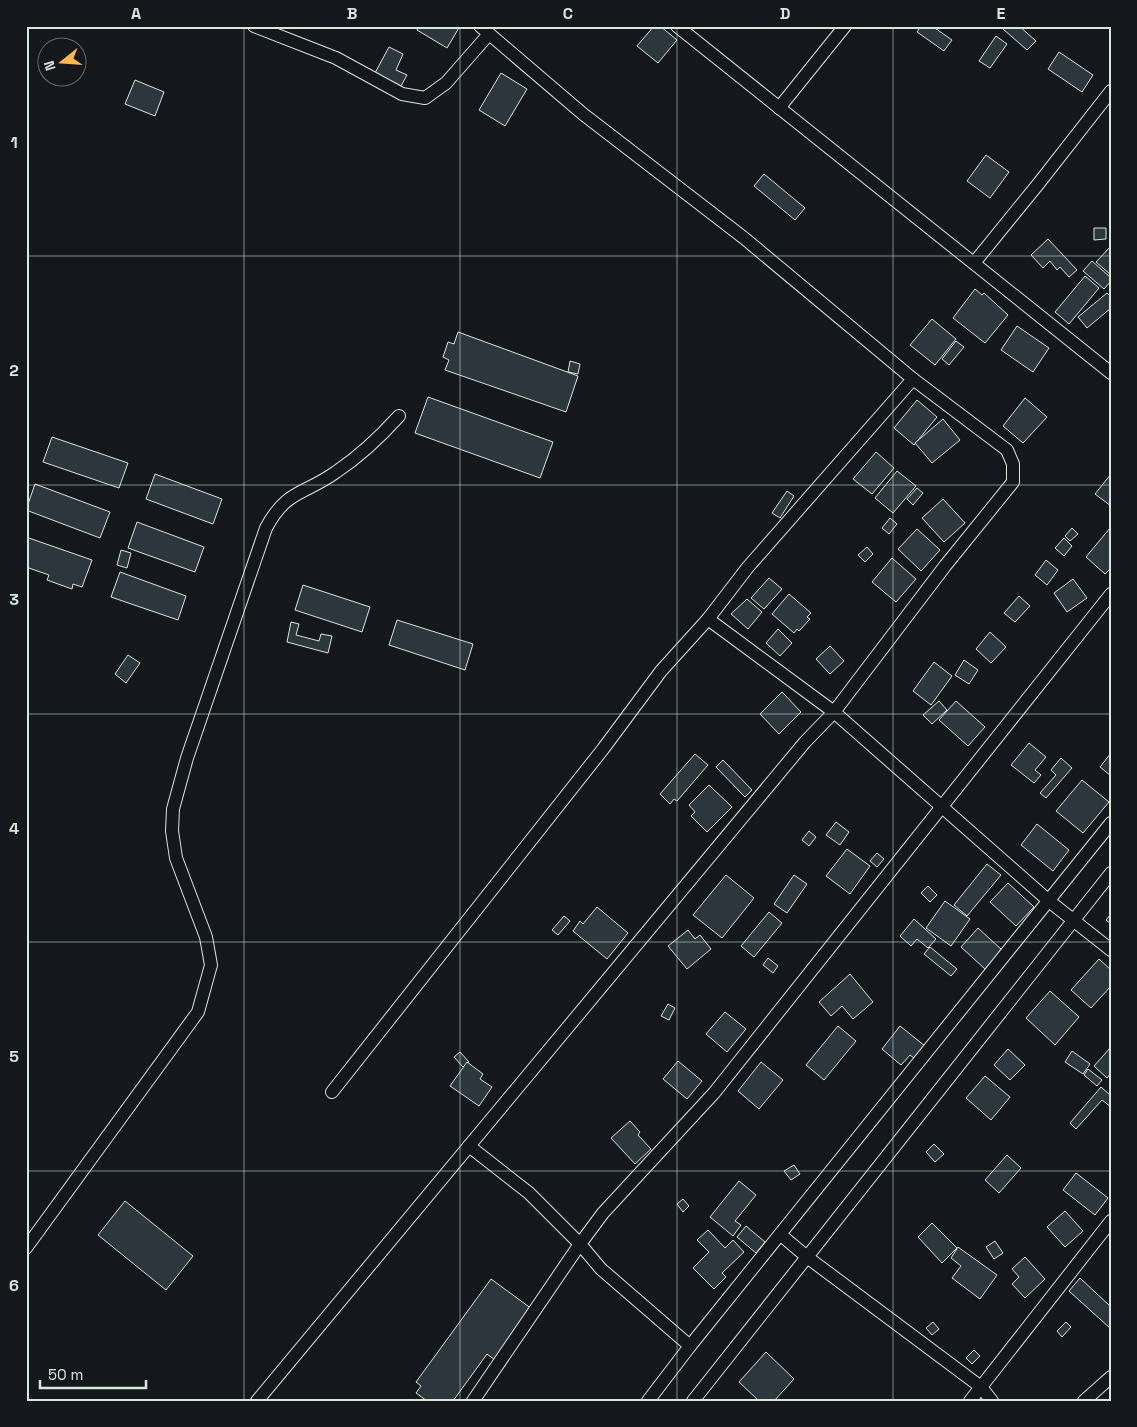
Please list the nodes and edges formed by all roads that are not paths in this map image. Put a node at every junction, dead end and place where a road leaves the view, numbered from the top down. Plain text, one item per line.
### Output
1 (254, 26) edge
2 (677, 26) edge
3 (845, 26) edge
4 (484, 30) edge
5 (1111, 90) edge
6 (779, 108) junction
7 (974, 263) junction
8 (1111, 373) edge
9 (913, 379) junction
10 (400, 416) dead end
11 (1111, 594) edge
12 (708, 619) junction
13 (834, 712) junction
14 (942, 805) junction
15 (1111, 823) edge
16 (1111, 873) edge
17 (1049, 901) junction
18 (1073, 921) junction
19 (1111, 950) edge
20 (332, 1092) dead end
21 (469, 1146) junction
22 (1111, 1221) edge
23 (781, 1235) junction
24 (580, 1244) junction
25 (26, 1248) edge
26 (807, 1258) junction
27 (690, 1346) junction
28 (1111, 1377) edge
29 (982, 1387) junction
30 (257, 1401) edge
31 (473, 1401) edge
32 (648, 1401) edge
33 (693, 1401) edge
34 (970, 1401) edge
35 (992, 1401) edge
36 (1084, 1401) edge

1 - 4 street
2 - 6 street
3 - 6 street
4 - 9 street
5 - 7 street
6 - 7 street
7 - 8 street
9 - 12 street
9 - 13 street
10 - 25 street
11 - 14 street
12 - 13 street
12 - 20 street
13 - 14 street
13 - 21 street
14 - 17 street
14 - 24 street
15 - 17 street
16 - 18 street
17 - 18 street
17 - 23 street
18 - 19 street
18 - 26 street
21 - 24 street
21 - 30 street
22 - 29 street
23 - 26 street
23 - 27 street
24 - 27 street
24 - 31 street
26 - 29 street
26 - 33 street
27 - 32 street
28 - 36 street
29 - 34 street
29 - 35 street

